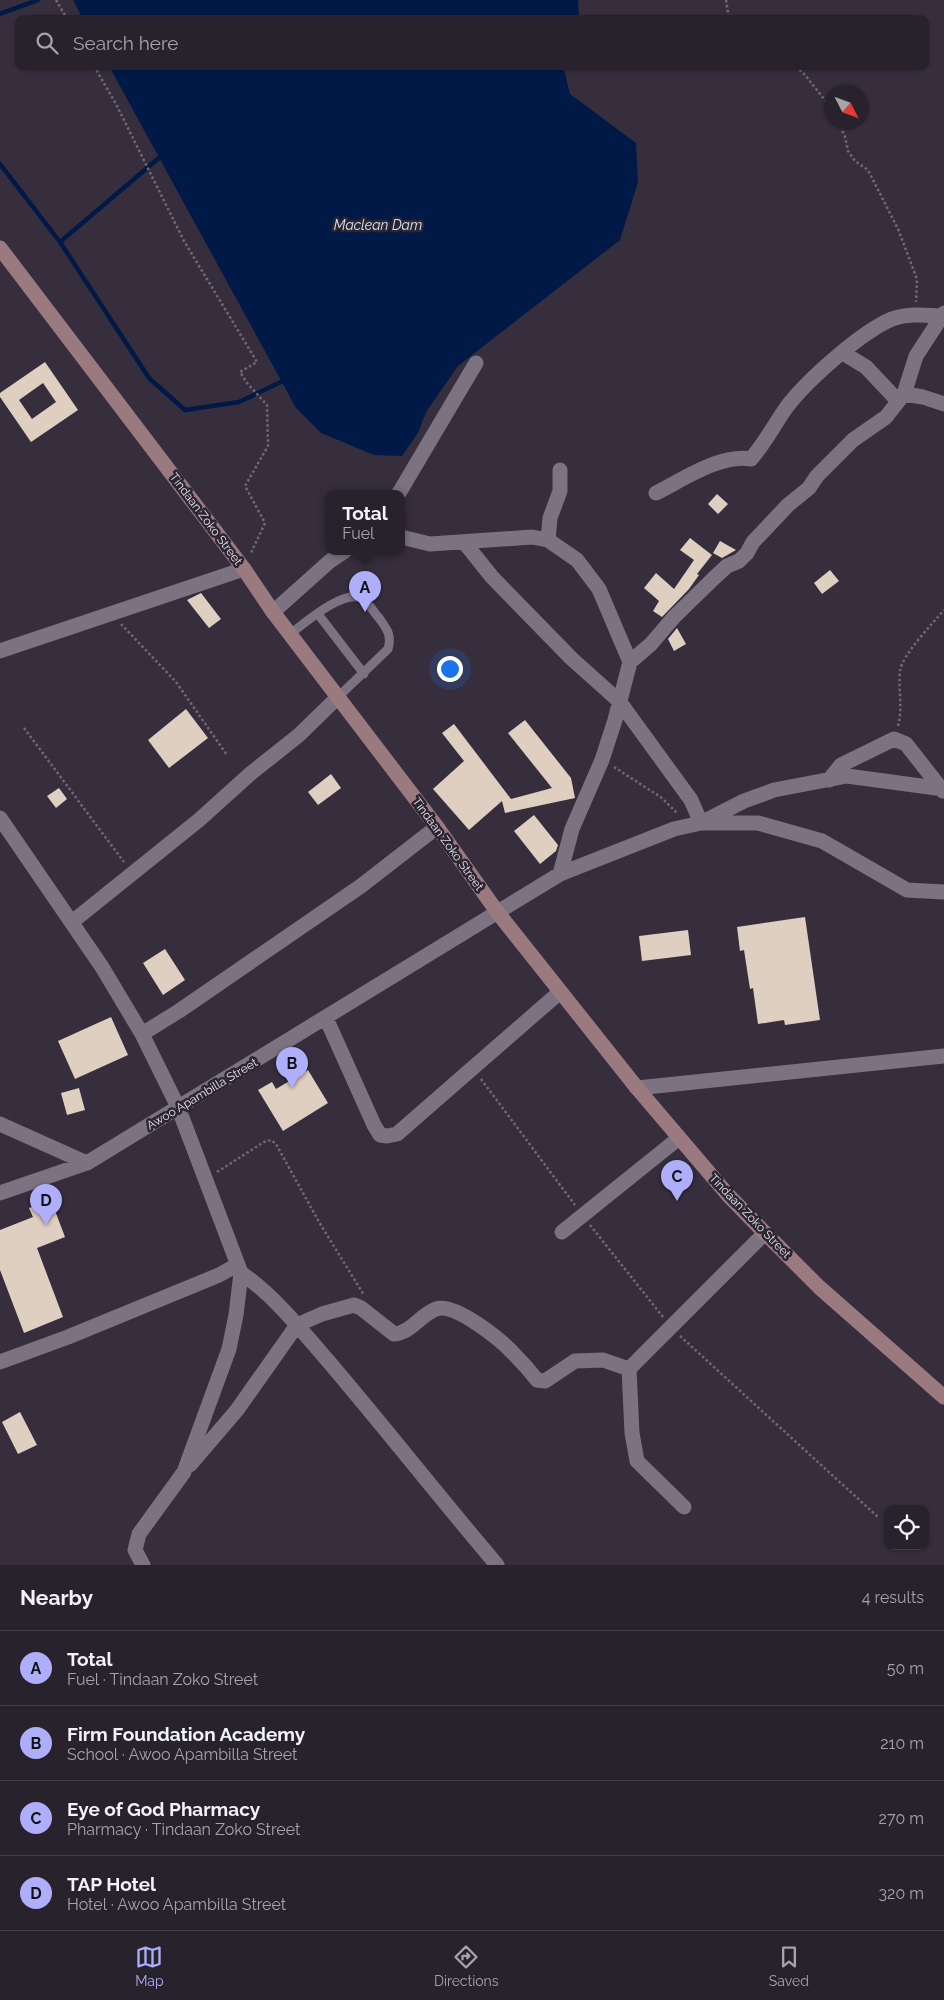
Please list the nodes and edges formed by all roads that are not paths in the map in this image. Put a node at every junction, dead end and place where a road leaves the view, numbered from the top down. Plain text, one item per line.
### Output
1 (0, 248) edge
2 (943, 315) edge
3 (843, 353) junction
4 (476, 364) dead end
5 (901, 398) junction
6 (944, 404) edge
7 (560, 470) dead end
8 (401, 490) edge
9 (656, 493) dead end
10 (405, 538) edge
11 (548, 540) junction
12 (464, 542) junction
13 (339, 555) edge
14 (244, 569) junction
15 (273, 612) junction
16 (318, 614) junction
17 (290, 634) junction
18 (0, 650) edge
19 (630, 662) junction
20 (364, 674) junction
21 (338, 697) junction
22 (619, 701) junction
23 (829, 780) junction
24 (943, 790) edge
25 (0, 818) edge
26 (696, 824) junction
27 (437, 828) junction
28 (6, 837) edge
29 (560, 874) junction
30 (944, 892) edge
31 (498, 913) junction
32 (72, 922) junction
33 (560, 992) junction
34 (326, 1018) junction
35 (142, 1034) junction
36 (944, 1056) edge
37 (637, 1088) junction
38 (178, 1107) junction
39 (0, 1124) edge
40 (679, 1138) junction
41 (87, 1163) junction
42 (0, 1194) edge
43 (562, 1232) dead end
44 (765, 1233) junction
45 (239, 1269) junction
46 (297, 1325) junction
47 (0, 1362) edge
48 (629, 1369) junction
49 (944, 1397) edge
50 (184, 1472) junction
51 (684, 1507) dead end
52 (142, 1565) edge
53 (497, 1565) edge

1 - 14 main road, Tindaan Zoko Street
2 - 3 street
2 - 5 street
3 - 5 street
3 - 9 street
4 - 8 street
5 - 6 street
5 - 19 street
7 - 11 street
10 - 12 street
11 - 12 street
11 - 19 street
12 - 22 street
13 - 15 street
14 - 15 main road, Tindaan Zoko Street
14 - 18 street
15 - 17 main road, Tindaan Zoko Street
16 - 17 lane
16 - 20 lane
16 - 20 lane
17 - 21 main road, Tindaan Zoko Street
19 - 22 street
20 - 21 lane
21 - 27 main road, Tindaan Zoko Street
21 - 32 street
22 - 26 street
22 - 29 street
23 - 24 street
23 - 24 street
23 - 26 street
25 - 28 street
26 - 29 street, Awoo Apambilla Street
26 - 30 street
27 - 31 main road, Tindaan Zoko Street
27 - 35 street
28 - 32 street
29 - 31 street, Awoo Apambilla Street
31 - 33 main road, Tindaan Zoko Street
31 - 34 street, Awoo Apambilla Street
32 - 35 street
33 - 34 street
33 - 37 main road, Tindaan Zoko Street
34 - 38 street, Awoo Apambilla Street
35 - 38 street
36 - 37 street
37 - 40 main road, Tindaan Zoko Street
38 - 41 street, Awoo Apambilla Street
38 - 45 street
39 - 41 street
40 - 43 street
40 - 44 main road, Tindaan Zoko Street
41 - 42 street, Awoo Apambilla Street
44 - 48 street
44 - 49 main road, Tindaan Zoko Street
45 - 46 street
45 - 47 street
45 - 50 street
46 - 48 street
46 - 50 street
46 - 53 street
48 - 51 street
50 - 52 street

